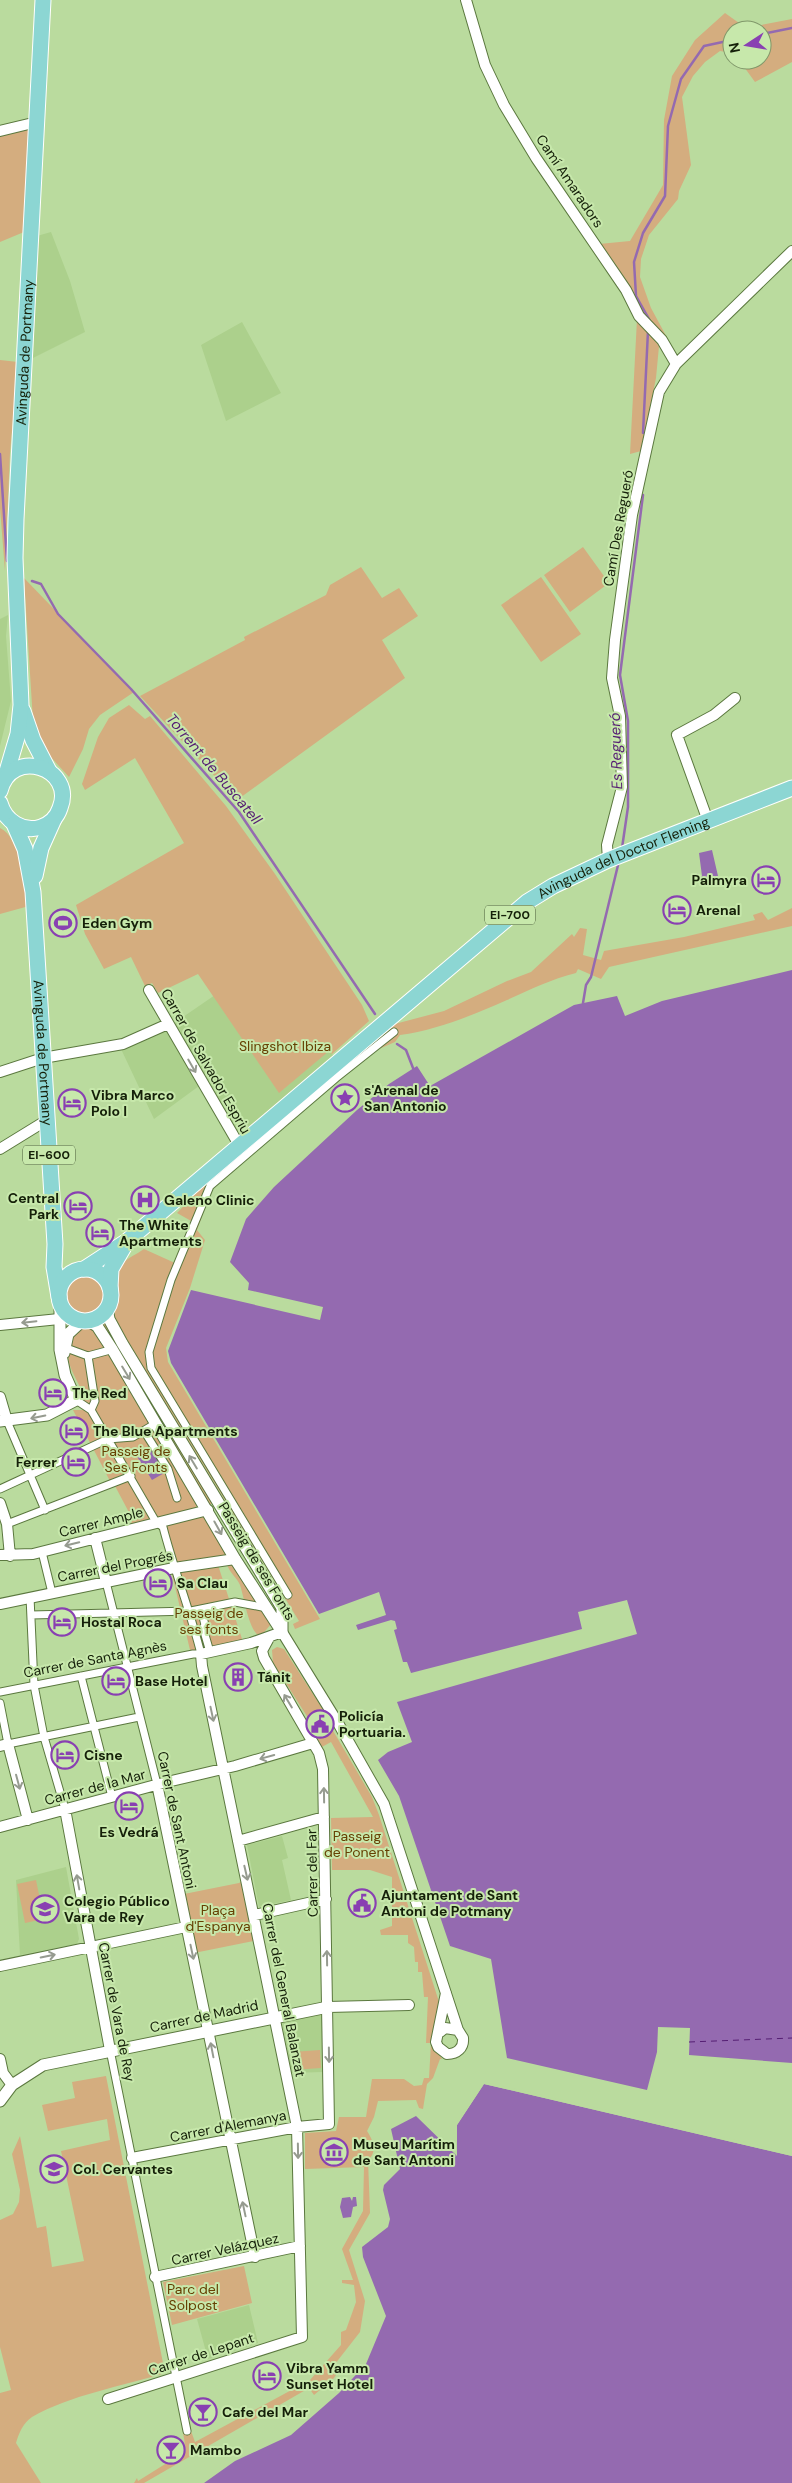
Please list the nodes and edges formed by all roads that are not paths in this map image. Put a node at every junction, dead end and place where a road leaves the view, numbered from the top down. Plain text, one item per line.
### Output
1 (43, 0) edge
2 (466, 0) edge
3 (37, 122) junction
4 (0, 131) edge
5 (792, 251) edge
6 (676, 364) junction
7 (735, 698) dead end
8 (21, 705) junction
9 (49, 771) junction
10 (2, 786) edge
11 (792, 788) edge
12 (0, 803) edge
13 (54, 819) junction
14 (8, 821) edge
15 (708, 821) junction
16 (617, 857) junction
17 (33, 892) junction
18 (149, 990) dead end
19 (168, 1024) junction
20 (394, 1032) dead end
21 (43, 1058) junction
22 (0, 1072) edge
23 (47, 1120) junction
24 (239, 1145) junction
25 (0, 1149) edge
26 (127, 1242) junction
27 (55, 1244) junction
28 (81, 1270) junction
29 (110, 1288) junction
30 (60, 1299) junction
31 (107, 1308) junction
32 (59, 1319) junction
33 (85, 1321) junction
34 (0, 1325) edge
35 (69, 1349) dead end
36 (110, 1350) dead end
37 (88, 1356) junction
38 (63, 1362) junction
39 (0, 1397) edge
40 (76, 1400) junction
41 (91, 1410) junction
42 (4, 1421) edge
43 (153, 1425) dead end
44 (144, 1430) junction
45 (108, 1439) junction
46 (30, 1476) junction
47 (131, 1476) junction
48 (0, 1489) edge
49 (177, 1498) dead end
50 (0, 1503) edge
51 (220, 1507) junction
52 (46, 1510) junction
53 (208, 1510) junction
54 (156, 1522) junction
55 (6, 1524) junction
56 (94, 1538) junction
57 (243, 1546) junction
58 (42, 1552) junction
59 (5, 1555) edge
60 (235, 1559) junction
61 (174, 1568) junction
62 (106, 1582) junction
63 (52, 1593) junction
64 (288, 1595) dead end
65 (30, 1597) junction
66 (0, 1604) edge
67 (262, 1606) dead end
68 (202, 1608) junction
69 (191, 1611) junction
70 (114, 1612) junction
71 (31, 1615) junction
72 (282, 1632) junction
73 (269, 1638) junction
74 (251, 1644) junction
75 (262, 1651) junction
76 (206, 1653) junction
77 (126, 1666) junction
78 (81, 1676) junction
79 (34, 1685) junction
80 (0, 1692) edge
81 (0, 1703) edge
82 (140, 1717) junction
83 (94, 1727) junction
84 (44, 1737) junction
85 (313, 1743) junction
86 (4, 1745) edge
87 (224, 1769) junction
88 (157, 1784) junction
89 (112, 1797) junction
90 (64, 1809) junction
91 (324, 1818) junction
92 (28, 1820) junction
93 (0, 1827) edge
94 (238, 1841) junction
95 (326, 1899) junction
96 (255, 1915) junction
97 (186, 1927) junction
98 (90, 1947) junction
99 (0, 1966) edge
100 (446, 1989) junction
101 (409, 2005) dead end
102 (328, 2007) junction
103 (276, 2017) junction
104 (208, 2030) junction
105 (458, 2030) junction
106 (440, 2032) junction
107 (110, 2050) junction
108 (0, 2059) edge
109 (1, 2073) edge
110 (12, 2085) junction
111 (0, 2102) edge
112 (329, 2124) joint
113 (297, 2127) junction
114 (229, 2140) junction
115 (132, 2158) junction
116 (300, 2246) junction
117 (255, 2257) junction
118 (155, 2277) junction
119 (302, 2337) joint
120 (175, 2377) junction
121 (108, 2399) dead end
122 (187, 2431) dead end

1 - 3 main road, Avinguda de Portmany / EI-600
2 - 6 street, Camí Amaradors
3 - 4 street
3 - 8 main road, Avinguda de Portmany / EI-600
5 - 6 street, Camí Des Regueró
6 - 16 street, Camí Des Regueró
7 - 15 street
8 - 9 main road, Avinguda de Portmany / EI-600
8 - 10 main road, Avinguda de Portmany / EI-600
9 - 10 main road, EI-600
9 - 13 main road, EI-600
11 - 15 main road, Avinguda del Doctor Fleming / EI-700
12 - 14 main road, EI-600
13 - 14 main road
13 - 17 main road, Avinguda de Portmany / EI-600
14 - 17 main road, Avinguda de Portmany / EI-600
15 - 16 main road, Avinguda del Doctor Fleming / EI-700
16 - 24 main road, Avinguda del Doctor Fleming / EI-700
17 - 21 main road, Avinguda de Portmany / EI-600
18 - 19 street, Carrer de Salvador Espriu
19 - 21 street
19 -> 24 street, Carrer de Salvador Espriu
20 - 64 street
21 - 22 street
21 - 23 main road, Avinguda de Portmany / EI-600
23 - 25 street
23 - 27 main road, Avinguda de Portmany / EI-600
24 - 26 main road, Avinguda del Doctor Fleming / EI-700
26 - 28 main road, Avinguda del Doctor Fleming / EI-700
26 - 29 main road, Avinguda del Doctor Fleming / EI-700
27 - 28 main road, Avinguda de Portmany / EI-600
27 - 30 main road, Avinguda de Portmany / EI-600
28 - 29 main road
28 - 30 main road
29 - 31 main road
30 - 32 street
30 - 33 main road
31 - 33 main road
51 -> 31 street, Passeig de ses Fonts
32 -> 34 street
32 - 38 street
33 - 38 street
33 -> 53 street, Passeig de ses Fonts
35 - 37 street
36 - 37 street
37 - 41 street
38 - 40 street
39 - 42 street
40 - 41 street
40 -> 42 street
41 - 45 street
42 - 46 street
43 - 44 street
44 - 45 street
44 - 49 street
45 - 46 street
45 - 47 street
46 - 48 street
46 - 52 street
47 - 52 street
47 - 54 street
50 - 55 street
51 - 53 street
51 - 57 street, Passeig de ses Fonts
52 - 55 street
53 - 54 street, Carrer Ample
53 -> 60 street, Passeig de ses Fonts
54 - 56 street, Carrer Ample
54 - 61 street
55 - 59 street
56 -> 58 street, Carrer Ample
56 - 62 street, Carrer de Sant Antoni
57 - 60 street
57 - 72 street, Passeig de ses Fonts
58 - 59 street, Carrer Ample
58 - 63 street
60 - 61 street, Carrer del Progrés
60 - 72 street, Passeig de ses Fonts
61 - 62 street, Carrer del Progrés
61 - 69 street
62 - 63 street, Carrer del Progrés
62 - 70 street, Carrer de Sant Antoni
63 - 65 street, Carrer del Progrés
65 - 66 street, Carrer del Progrés
65 - 71 street, Carrer de Vara de Rey
67 - 68 street
68 - 69 street
68 - 76 street
69 - 70 street
69 - 76 street
70 - 71 street
70 - 77 street, Carrer de Sant Antoni
71 - 79 street, Carrer de Vara de Rey
72 - 73 street, Carrer de Santa Agnès
72 - 100 street
73 - 74 street, Carrer de Santa Agnès
73 - 75 street
74 - 75 street
74 - 76 street, Carrer de Santa Agnès
85 -> 75 street, Carrer del Far
76 - 77 street, Carrer de Santa Agnès
76 -> 87 street, Carrer del General Balanzat
77 - 78 street, Carrer de Santa Agnès
77 - 82 street, Carrer de Sant Antoni
78 - 79 street, Carrer de Santa Agnès
78 - 83 street
79 - 80 street, Carrer de Santa Agnès
79 - 84 street, Carrer de Vara de Rey
81 - 86 street
82 - 83 street
82 - 88 street, Carrer de Sant Antoni
83 - 84 street
83 - 89 street
84 - 86 street
84 - 90 street, Carrer de Vara de Rey
85 -> 87 street, Carrer de la Mar
91 -> 85 street, Carrer del Far
86 -> 92 street
87 - 88 street, Carrer de la Mar
87 - 94 street, Carrer del General Balanzat
88 - 89 street, Carrer de la Mar
88 - 97 street, Carrer de Sant Antoni
89 - 90 street, Carrer de la Mar
90 - 92 street, Carrer de la Mar
98 -> 90 street, Carrer de Vara de Rey
91 - 94 street
91 - 95 street, Carrer del Far
92 - 93 street, Carrer de la Mar
94 -> 96 street, Carrer del General Balanzat
95 - 96 street
102 -> 95 street, Carrer del Far
96 - 103 street, Carrer del General Balanzat
97 - 98 street
97 -> 104 street, Carrer de Sant Antoni
99 -> 98 street
98 - 107 street, Carrer de Vara de Rey
100 - 105 street
100 - 106 street
101 - 102 street, Carrer de Madrid
102 - 103 street, Carrer de Madrid
102 -> 112 street, Carrer del Far
103 - 104 street, Carrer de Madrid
103 - 113 street, Carrer del General Balanzat
104 - 107 street, Carrer de Madrid
114 -> 104 street, Carrer de Sant Antoni
105 - 106 street
105 - 106 street
107 - 110 street, Carrer de Madrid
107 - 115 street, Carrer de Vara de Rey
108 - 109 street
109 - 110 street
110 - 111 street
112 - 113 street, Carrer d'Alemanya
113 - 114 street, Carrer d'Alemanya
113 -> 116 street, Carrer del General Balanzat
114 - 115 street, Carrer d'Alemanya
117 -> 114 street, Carrer de Sant Antoni
115 - 118 street, Carrer de Vara de Rey
116 - 117 street, Carrer Velázquez
116 - 119 street, Carrer del General Balanzat
117 - 118 street, Carrer Velázquez
118 - 120 street, Carrer de Vara de Rey
119 - 120 street, Carrer de Lepant
120 - 121 street, Carrer de Lepant
120 - 122 street, Carrer de Vara de Rey

